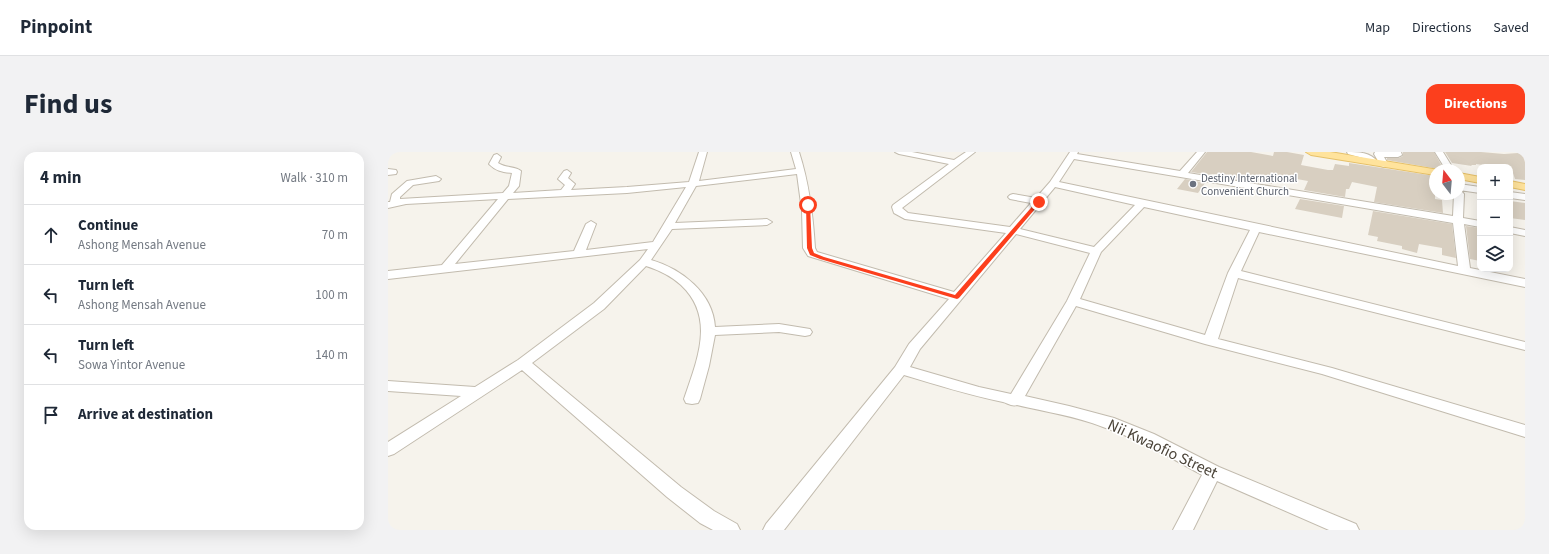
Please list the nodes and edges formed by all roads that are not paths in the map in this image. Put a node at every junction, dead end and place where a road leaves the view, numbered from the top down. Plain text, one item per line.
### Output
1 (703, 152) edge
2 (795, 152) edge
3 (899, 152) edge
4 (971, 152) edge
5 (1201, 152) edge
6 (1311, 152) edge
7 (1351, 152) edge
8 (1397, 152) edge
9 (1439, 152) edge
10 (1324, 153) edge
11 (1074, 154) edge
12 (497, 157) dead end
13 (1378, 158) edge
14 (955, 163) junction
15 (1446, 164) edge
16 (802, 171) junction
17 (1429, 171) edge
18 (1184, 173) junction
19 (567, 174) dead end
20 (1465, 177) edge
21 (436, 179) dead end
22 (1477, 179) edge
23 (693, 184) junction
24 (1053, 184) junction
25 (1513, 185) edge
26 (1525, 187) edge
27 (1465, 188) edge
28 (1477, 190) edge
29 (563, 194) junction
30 (1513, 195) edge
31 (505, 197) junction
32 (1013, 197) dead end
33 (1525, 197) edge
34 (1459, 200) edge
35 (1039, 202) junction
36 (391, 203) edge
37 (1142, 203) junction
38 (1458, 220) junction
39 (767, 222) dead end
40 (1477, 223) edge
41 (591, 224) dead end
42 (668, 226) junction
43 (1256, 228) junction
44 (1014, 230) junction
45 (1513, 231) edge
46 (1525, 233) edge
47 (657, 245) junction
48 (1096, 251) junction
49 (579, 253) junction
50 (644, 262) junction
51 (446, 268) junction
52 (1464, 270) junction
53 (1234, 273) junction
54 (388, 275) edge
55 (1525, 283) edge
56 (957, 297) junction
57 (1072, 301) junction
58 (709, 331) junction
59 (805, 332) dead end
60 (1210, 341) junction
61 (1525, 346) edge
62 (523, 363) junction
63 (900, 369) junction
64 (388, 386) edge
65 (477, 392) junction
66 (692, 399) dead end
67 (1014, 401) junction
68 (1525, 431) edge
69 (388, 450) edge
70 (1213, 472) junction
71 (730, 530) edge
72 (773, 530) edge
73 (1183, 530) edge
74 (1349, 530) edge

1 - 23 street
2 - 16 street
3 - 14 street
4 - 14 street
5 - 18 street
6 - 10 main road
7 - 13 street
8 - 13 street
9 - 15 street
10 - 13 main road
11 - 18 street
11 - 24 street
12 - 31 street
13 - 17 main road
14 - 44 street
16 - 23 street
16 - 56 street
18 - 38 street
19 - 29 street
20 - 22 main road
21 - 36 street
23 - 29 street
23 - 42 street
24 - 35 street
24 - 37 street
25 - 26 main road
27 - 28 street
29 - 31 street
30 - 33 street
31 - 36 street
31 - 51 street
32 - 35 street
34 - 38 street
35 - 44 street
37 - 43 street
37 - 48 street
38 - 40 street
38 - 52 street
39 - 42 street
41 - 49 street
42 - 47 street
43 - 52 street
43 - 53 street
44 - 48 street
44 - 56 street
45 - 46 street
47 - 49 street
47 - 50 street
48 - 57 street
49 - 51 street
50 - 58 street
50 - 62 street
51 - 54 street
52 - 55 street
53 - 60 street
53 - 61 street
56 - 63 street
57 - 60 street
57 - 67 street
58 - 59 street
58 - 66 street
60 - 68 street
62 - 65 street
62 - 71 street
63 - 67 street, Nii Kwaofio Street
63 - 72 street
64 - 65 street
65 - 69 street
67 - 70 street, Nii Kwaofio Street
70 - 73 street
70 - 74 street, Nii Kwaofio Street

